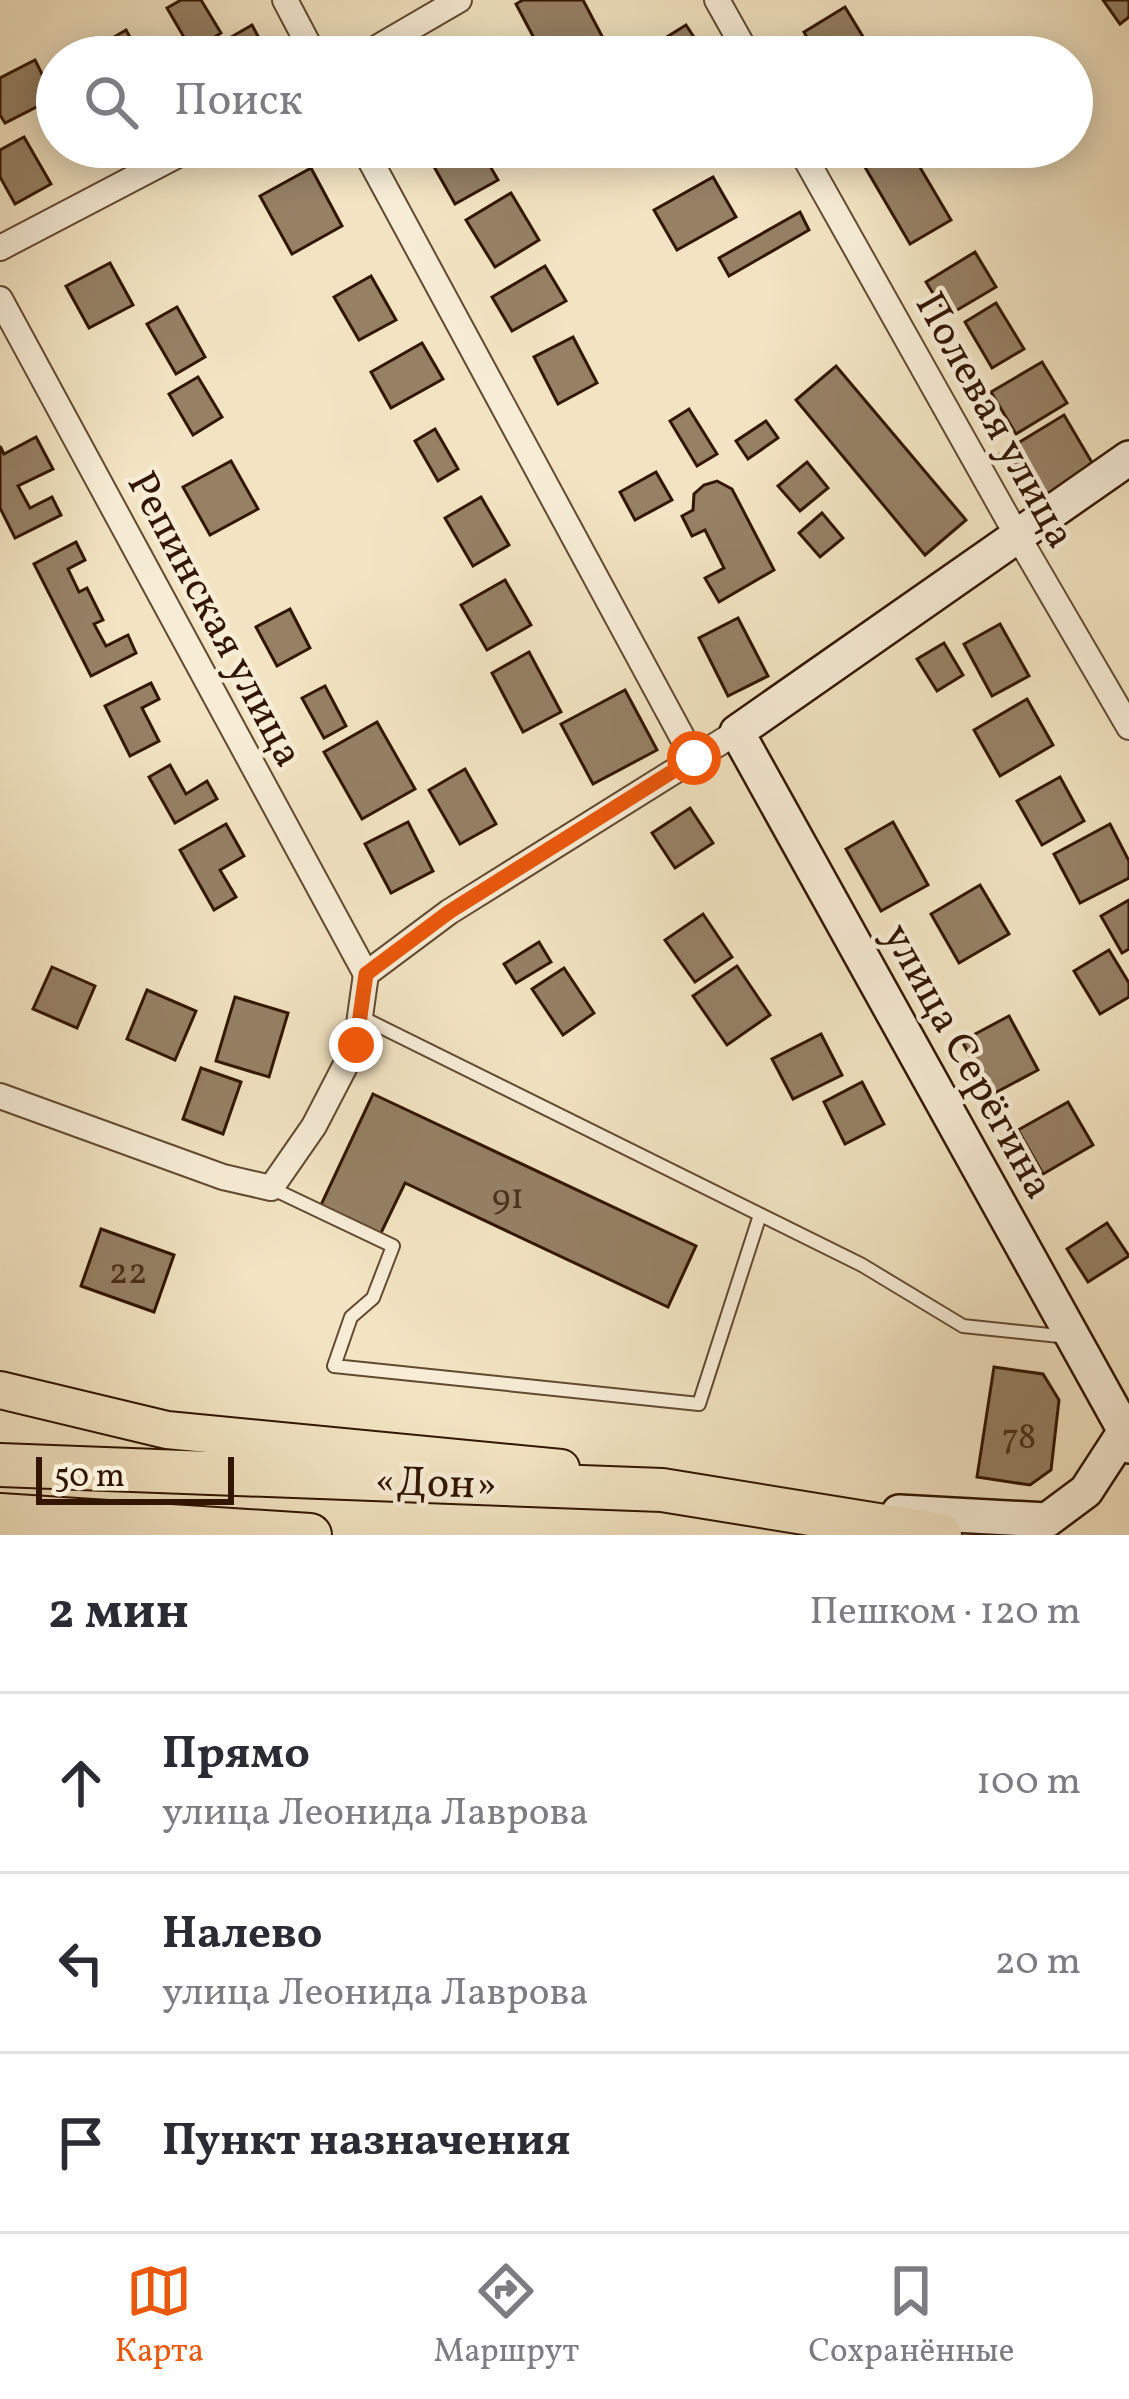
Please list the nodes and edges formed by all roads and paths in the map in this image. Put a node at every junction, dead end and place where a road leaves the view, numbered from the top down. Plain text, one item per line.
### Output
1 (285, 0) edge
2 (459, 0) edge
3 (717, 0) edge
4 (304, 36) edge
5 (398, 36) edge
6 (737, 36) edge
7 (153, 168) edge
8 (375, 168) edge
9 (811, 168) edge
10 (0, 248) edge
11 (0, 298) edge
12 (1129, 458) edge
13 (1017, 535) junction
14 (1129, 727) edge
15 (737, 732) junction
16 (694, 758) junction
17 (366, 974) junction
18 (360, 1017) junction
19 (0, 1096) edge
20 (271, 1188) junction
21 (760, 1214) junction
22 (1073, 1338) junction
23 (0, 1390) edge
24 (1127, 1435) edge
25 (0, 1465) edge
26 (662, 1490) junction
27 (777, 1509) junction
28 (0, 1515) edge
29 (310, 1535) edge
30 (940, 1535) edge

1 - 4 street
2 - 5 street
3 - 6 street
7 - 10 street
8 - 16 street
9 - 13 street, Полевая улица
11 - 17 street, Репинская улица
12 - 13 street
13 - 14 street, Полевая улица
13 - 15 street
15 - 16 street
15 - 22 street, улица Серёгина
16 - 17 street
17 - 18 street
18 - 20 street
18 - 21 lane
19 - 20 street
20 - 21 lane
21 - 22 lane
22 - 24 street, улица Серёгина
23 - 26 main road
24 - 27 street
25 - 26 highway, «Дон»
26 - 27 highway, «Дон»
27 - 30 highway, «Дон»
28 - 29 highway

